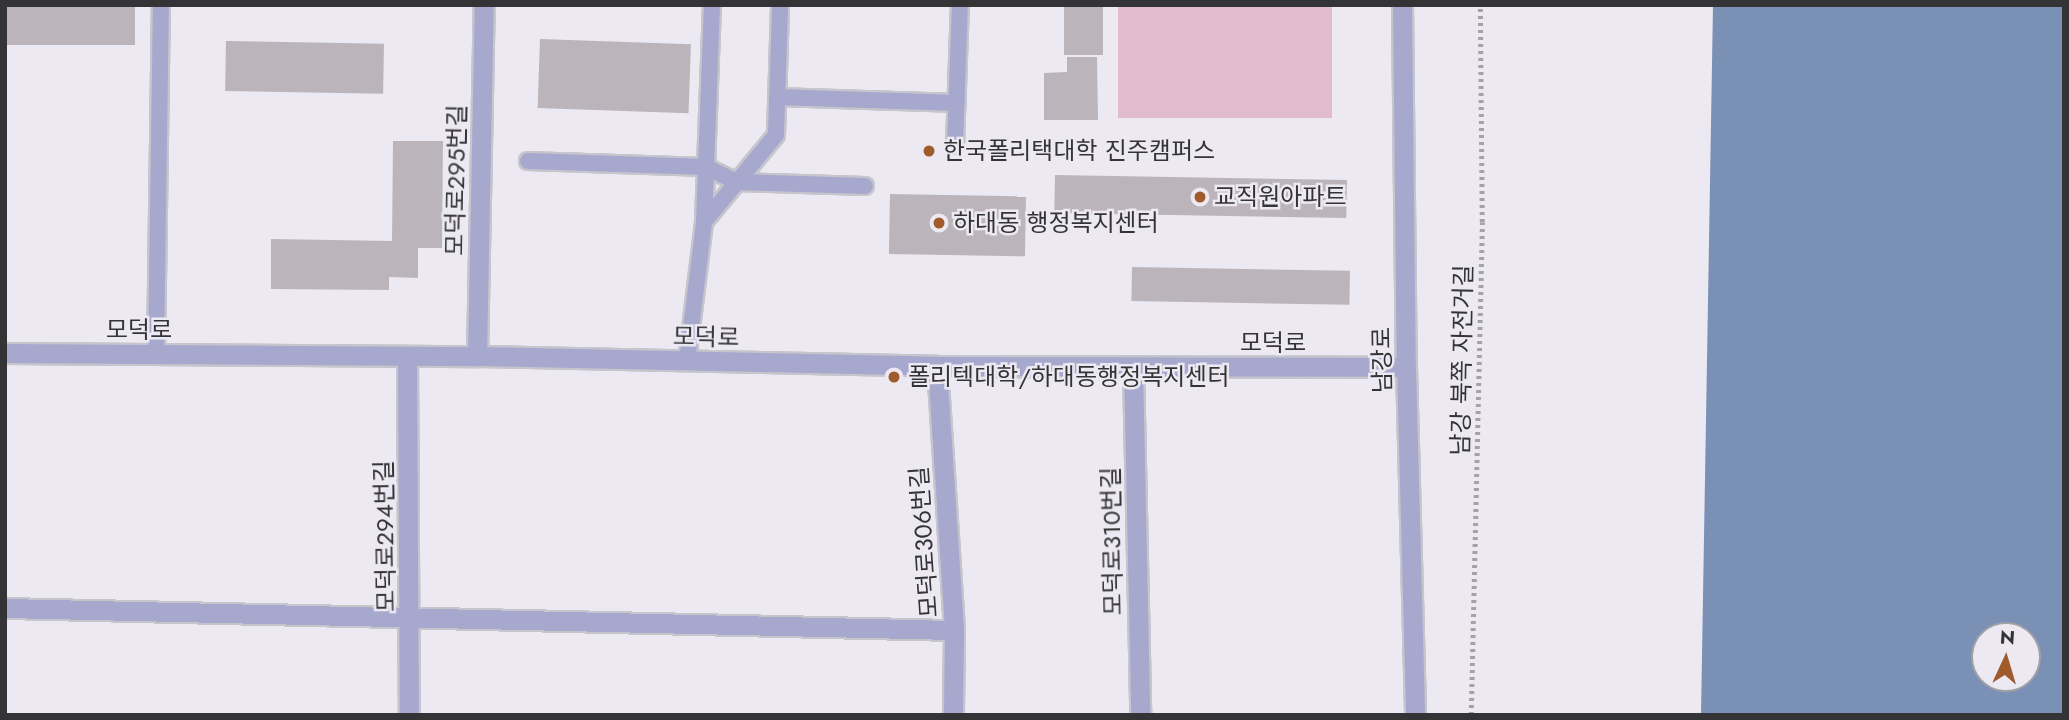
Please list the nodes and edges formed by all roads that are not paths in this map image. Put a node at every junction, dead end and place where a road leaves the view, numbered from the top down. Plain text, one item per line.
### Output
1 (161, 5) edge
2 (484, 5) edge
3 (712, 5) edge
4 (780, 5) edge
5 (960, 5) edge
6 (1402, 5) edge
7 (777, 97) junction
8 (957, 103) junction
9 (955, 145) dead end
10 (528, 161) dead end
11 (706, 167) junction
12 (737, 182) junction
13 (865, 186) dead end
14 (704, 222) junction
15 (5, 353) edge
16 (156, 355) junction
17 (477, 356) junction
18 (407, 357) junction
19 (687, 361) junction
20 (937, 366) junction
21 (1133, 367) junction
22 (1406, 367) junction
23 (5, 608) edge
24 (411, 618) junction
25 (954, 630) junction
26 (409, 715) edge
27 (953, 715) edge
28 (1140, 715) edge
29 (1415, 715) edge

1 - 16 lane
2 - 17 street, 모덕로295번길
3 - 11 lane
4 - 7 lane
5 - 8 lane
6 - 22 street, 남강로
7 - 8 lane
7 - 12 lane
8 - 9 lane
10 - 11 lane
11 - 12 lane
11 - 14 lane
12 - 13 lane
12 - 14 lane
14 - 19 lane
15 - 16 street, 모덕로
16 - 18 street, 모덕로
17 - 18 street, 모덕로
17 - 19 street, 모덕로
18 - 24 street, 모덕로294번길
19 - 20 street, 모덕로
20 - 21 street, 모덕로
20 - 25 street, 모덕로306번길
21 - 22 street, 모덕로
21 - 28 street, 모덕로310번길
22 - 29 street, 남강로
23 - 24 street
24 - 25 street
24 - 26 street, 모덕로294번길
25 - 27 street, 모덕로306번길

